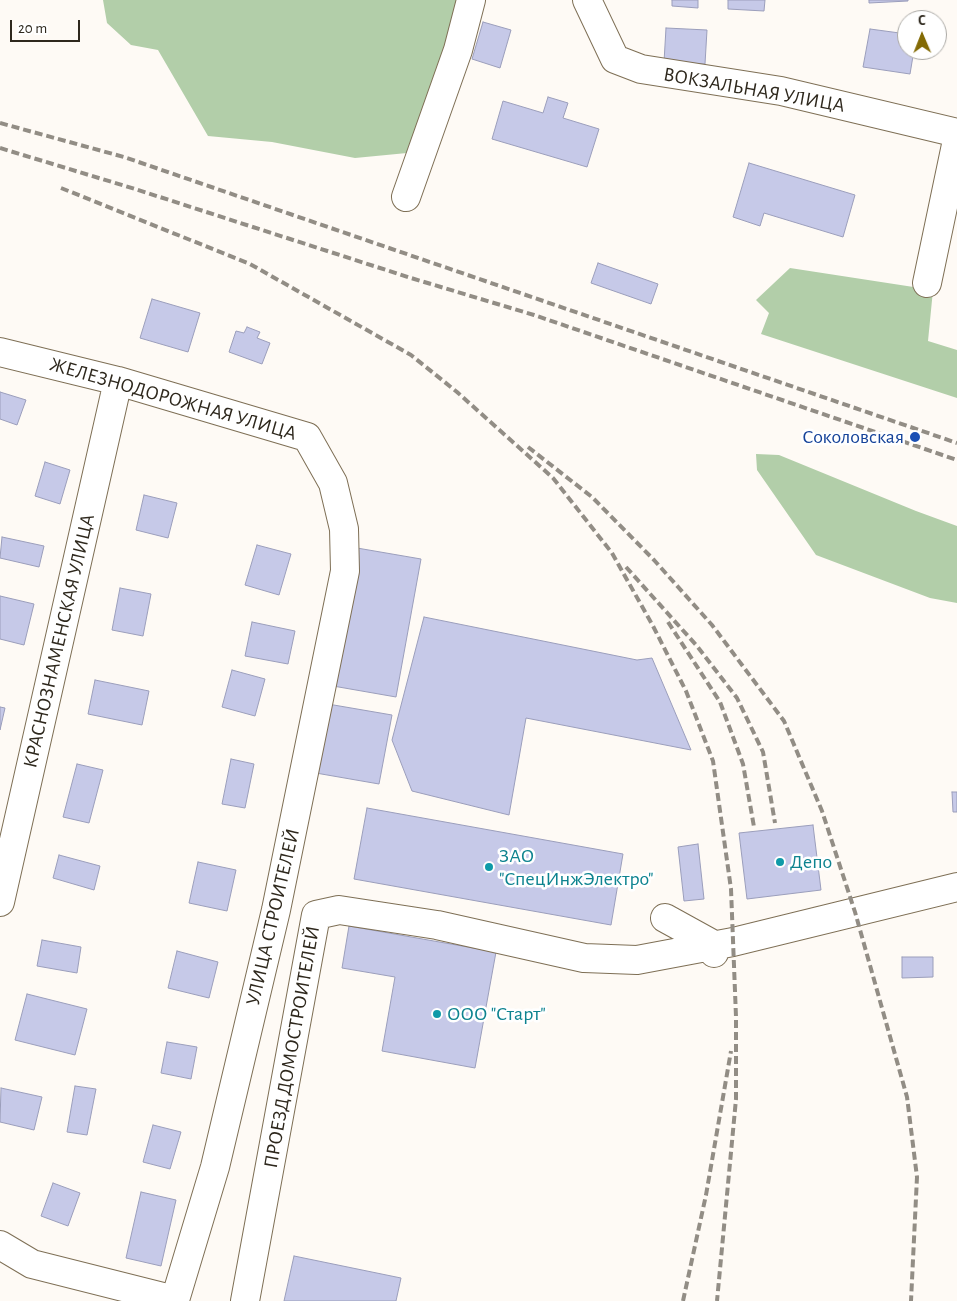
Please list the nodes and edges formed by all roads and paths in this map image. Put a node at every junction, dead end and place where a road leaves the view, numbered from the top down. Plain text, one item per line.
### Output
1 (471, 0) edge
2 (587, 0) edge
3 (957, 133) edge
4 (957, 140) edge
5 (406, 196) dead end
6 (927, 284) dead end
7 (0, 352) edge
8 (118, 381) junction
9 (344, 529) joint
10 (957, 886) edge
11 (0, 902) edge
12 (666, 918) dead end
13 (720, 949) junction
14 (0, 1245) edge
15 (175, 1300) edge
16 (246, 1301) edge

1 - 5 street
2 - 3 street, ВОКЗАЛЬНАЯ УЛИЦА
4 - 6 street
7 - 8 street, ЖЕЛЕЗНОДОРОЖНАЯ УЛИЦА
8 - 9 street, ЖЕЛЕЗНОДОРОЖНАЯ УЛИЦА
8 - 11 street, КРАСНОЗНАМЕНСКАЯ УЛИЦА
9 - 15 street, УЛИЦА СТРОИТЕЛЕЙ
10 - 13 street
12 - 13 street
13 - 16 street, ПРОЕЗД ДОМОСТРОИТЕЛЕЙ
14 - 15 street

